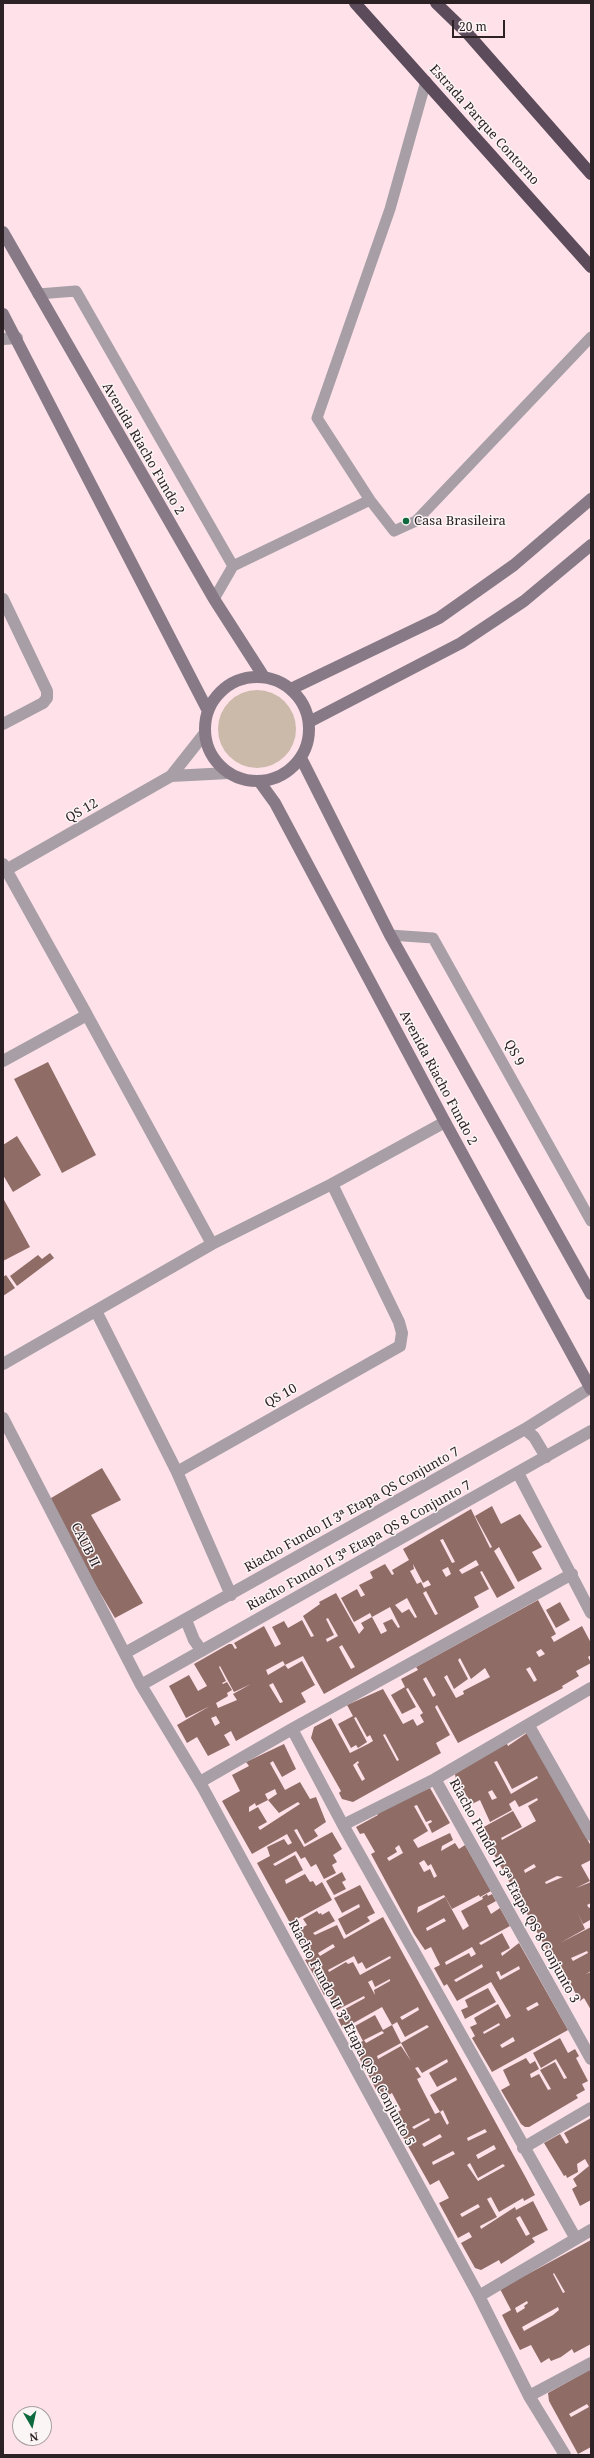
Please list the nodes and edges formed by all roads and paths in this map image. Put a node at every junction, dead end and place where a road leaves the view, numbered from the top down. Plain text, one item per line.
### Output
1 (355, 3) edge
2 (436, 3) edge
3 (426, 81) junction
4 (591, 174) edge
5 (3, 232) edge
6 (591, 267) edge
7 (38, 294) junction
8 (3, 314) edge
9 (591, 337) edge
10 (17, 338) junction
11 (3, 339) edge
12 (591, 499) edge
13 (370, 500) junction
14 (591, 545) edge
15 (233, 566) junction
16 (3, 599) edge
17 (214, 599) junction
18 (264, 677) junction
19 (291, 689) junction
20 (208, 711) junction
21 (309, 722) junction
22 (3, 724) edge
23 (205, 733) junction
24 (301, 758) junction
25 (229, 774) junction
26 (171, 776) junction
27 (259, 781) junction
28 (5, 867) edge
29 (390, 936) junction
30 (86, 1015) junction
31 (3, 1061) edge
32 (445, 1122) junction
33 (332, 1184) junction
34 (591, 1221) edge
35 (212, 1244) junction
36 (591, 1294) edge
37 (96, 1311) junction
38 (3, 1364) edge
39 (591, 1388) edge
40 (3, 1418) edge
41 (525, 1428) junction
42 (591, 1431) edge
43 (546, 1457) junction
44 (177, 1472) junction
45 (518, 1472) junction
46 (572, 1574) junction
47 (231, 1595) junction
48 (591, 1613) edge
49 (186, 1620) junction
50 (202, 1651) junction
51 (125, 1653) junction
52 (141, 1685) junction
53 (591, 1688) edge
54 (529, 1726) junction
55 (292, 1729) junction
56 (435, 1779) junction
57 (200, 1782) junction
58 (342, 1824) junction
59 (591, 1835) edge
60 (591, 2059) edge
61 (591, 2108) edge
62 (523, 2148) junction
63 (591, 2230) edge
64 (576, 2239) junction
65 (479, 2296) junction
66 (591, 2363) edge
67 (529, 2396) junction
68 (565, 2455) edge

1 - 3 highway, Estrada Parque Contorno
2 - 4 highway
3 - 6 highway, Estrada Parque Contorno
3 - 13 lane
5 - 7 main road, Avenida Riacho Fundo 2
7 - 15 lane
7 - 17 main road, Avenida Riacho Fundo 2
8 - 10 main road
9 - 13 lane
10 - 11 street
10 - 20 main road
12 - 19 main road
13 - 15 lane
14 - 21 main road
15 - 17 lane
16 - 22 street
17 - 18 main road, Avenida Riacho Fundo 2
18 - 19 main road
18 - 20 main road
19 - 21 main road
20 - 23 main road
21 - 24 main road
23 - 25 main road
23 - 26 street, QS 12
24 - 27 main road
24 - 29 main road, Avenida Riacho Fundo 2
25 - 26 street, QS 12
25 - 27 main road
26 - 28 street, QS 12
27 - 32 main road, Avenida Riacho Fundo 2
28 - 30 street
29 - 34 lane, QS 9
29 - 36 main road, Avenida Riacho Fundo 2
30 - 31 street
30 - 35 street
32 - 33 street
32 - 39 main road, Avenida Riacho Fundo 2
33 - 35 street
33 - 44 street, QS 10
35 - 37 street
37 - 38 street
37 - 44 street
39 - 41 street, Riacho Fundo II 3ª Etapa QS Conjunto 7
40 - 51 street, CAUB II
41 - 43 street
41 - 47 street, Riacho Fundo II 3ª Etapa QS Conjunto 7
42 - 43 street, Riacho Fundo II 3ª Etapa QS 8 Conjunto 7
43 - 45 street, Riacho Fundo II 3ª Etapa QS 8 Conjunto 7
44 - 47 street
45 - 46 street
45 - 50 street, Riacho Fundo II 3ª Etapa QS 8 Conjunto 7
46 - 48 street
46 - 55 street
47 - 49 street, Riacho Fundo II 3ª Etapa QS Conjunto 7
49 - 50 street
49 - 51 street, Riacho Fundo II 3ª Etapa QS Conjunto 7
50 - 52 street, Riacho Fundo II 3ª Etapa QS 8 Conjunto 7
51 - 52 street, CAUB II
52 - 57 street, Riacho Fundo II 3ª Etapa QS 8 Conjunto 5
53 - 54 street
54 - 56 street
54 - 59 street
55 - 57 street
55 - 58 street
56 - 58 street
56 - 60 street, Riacho Fundo II 3ª Etapa QS 8 Conjunto 3
57 - 65 street, Riacho Fundo II 3ª Etapa QS 8 Conjunto 5
58 - 62 street
61 - 62 street
62 - 64 street
63 - 64 street
64 - 65 street
65 - 67 street, Riacho Fundo II 3ª Etapa QS 8 Conjunto 5
66 - 67 street
67 - 68 street, Riacho Fundo II 3ª Etapa QS 8 Conjunto 5

